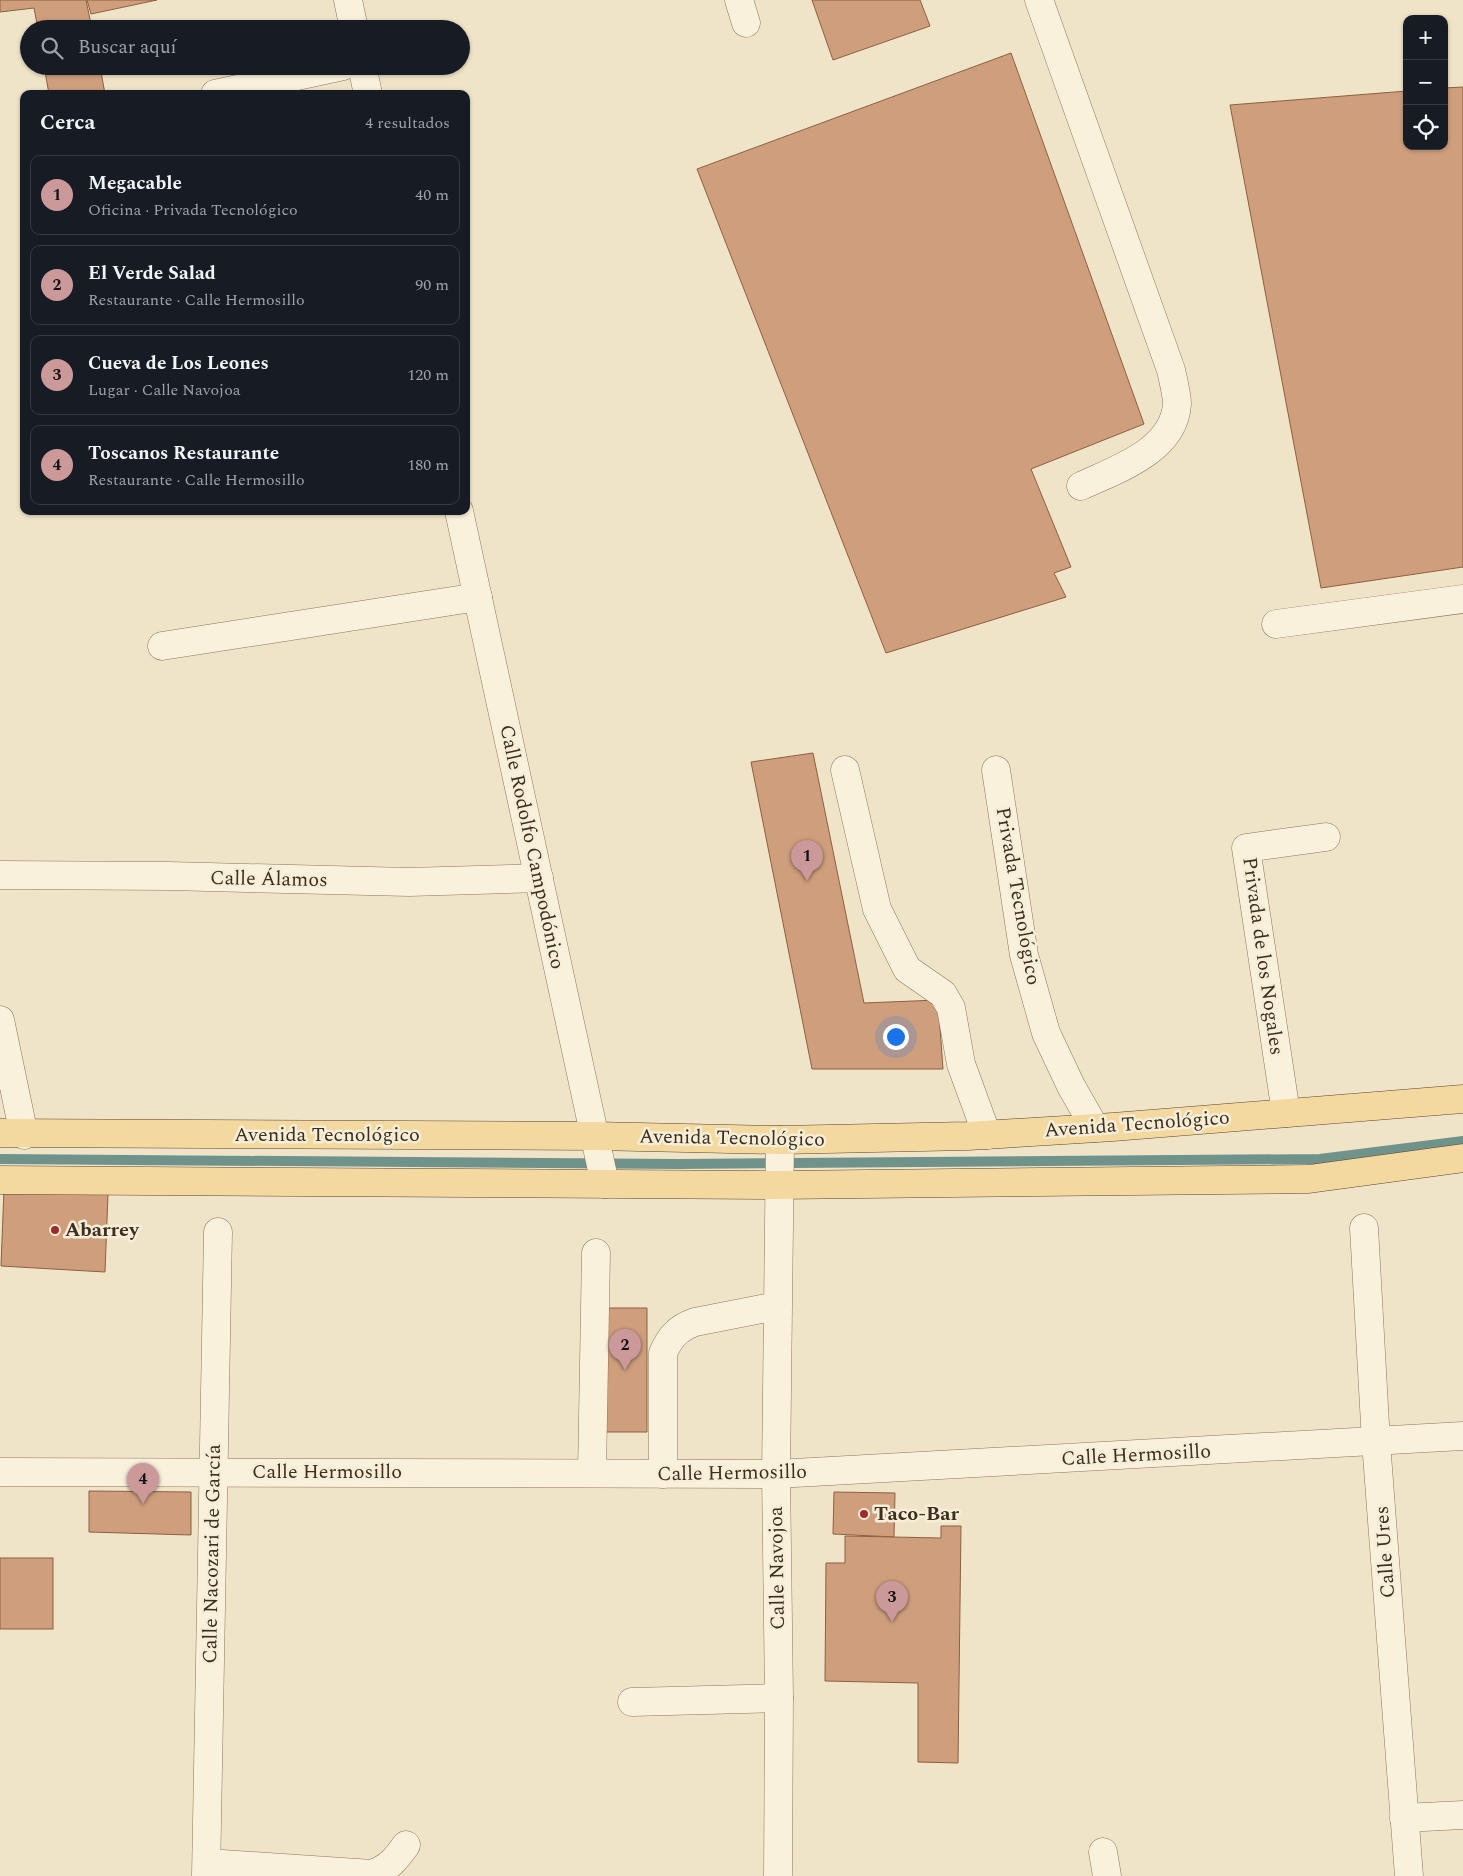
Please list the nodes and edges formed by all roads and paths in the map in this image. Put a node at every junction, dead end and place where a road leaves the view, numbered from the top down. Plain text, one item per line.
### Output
1 (348, 0) edge
2 (1039, 0) edge
3 (352, 20) edge
4 (302, 75) edge
5 (364, 75) edge
6 (233, 90) edge
7 (367, 90) edge
8 (1081, 486) dead end
9 (460, 515) edge
10 (478, 597) junction
11 (1463, 599) edge
12 (1276, 624) dead end
13 (162, 646) dead end
14 (845, 770) dead end
15 (996, 770) dead end
16 (1326, 837) dead end
17 (0, 875) edge
18 (539, 878) junction
19 (0, 1020) edge
20 (1463, 1099) edge
21 (1286, 1113) junction
22 (1095, 1128) junction
23 (12, 1134) edge
24 (987, 1135) junction
25 (594, 1136) junction
26 (780, 1140) junction
27 (1463, 1158) edge
28 (0, 1180) edge
29 (605, 1184) junction
30 (779, 1184) junction
31 (1364, 1228) dead end
32 (218, 1232) dead end
33 (596, 1253) dead end
34 (777, 1306) junction
35 (1463, 1436) edge
36 (1376, 1442) junction
37 (0, 1472) edge
38 (213, 1472) junction
39 (592, 1473) junction
40 (663, 1474) junction
41 (776, 1474) junction
42 (779, 1698) junction
43 (632, 1702) dead end
44 (1463, 1815) edge
45 (1404, 1818) junction
46 (406, 1845) dead end
47 (206, 1870) edge
48 (778, 1876) edge
49 (1409, 1876) edge

1 - 3 street
2 - 8 street
4 - 6 street
5 - 7 street
9 - 10 street, Calle Rodolfo Campodónico
10 - 13 street
10 - 18 street, Calle Rodolfo Campodónico
11 - 12 street
14 - 24 street
15 - 22 street, Privada Tecnológico
16 - 21 street, Privada de los Nogales
17 - 18 street, Calle Álamos
18 - 25 street, Calle Rodolfo Campodónico
19 - 23 street
20 - 21 main road, Avenida Tecnológico
21 - 22 main road, Avenida Tecnológico
22 - 24 main road, Avenida Tecnológico
23 - 25 main road, Avenida Tecnológico
24 - 26 main road, Avenida Tecnológico
25 - 26 main road, Avenida Tecnológico
25 - 29 street, Calle Rodolfo Campodónico
26 - 30 street, Calle Navojoa
27 - 30 main road
28 - 29 main road
29 - 30 main road
30 - 34 street, Calle Navojoa
31 - 36 street, Calle Ures
32 - 38 street, Calle Nacozari de García
33 - 39 street
34 - 40 street
34 - 41 street, Calle Navojoa
35 - 36 street, Calle Hermosillo
36 - 41 street, Calle Hermosillo
36 - 45 street, Calle Ures
37 - 38 street, Calle Hermosillo
38 - 39 street, Calle Hermosillo
38 - 47 street, Calle Nacozari de García
39 - 40 street, Calle Hermosillo
40 - 41 street, Calle Hermosillo
41 - 42 street, Calle Navojoa
42 - 43 street
42 - 48 street, Calle Navojoa
44 - 45 street
45 - 49 street, Calle Ures
46 - 47 street

